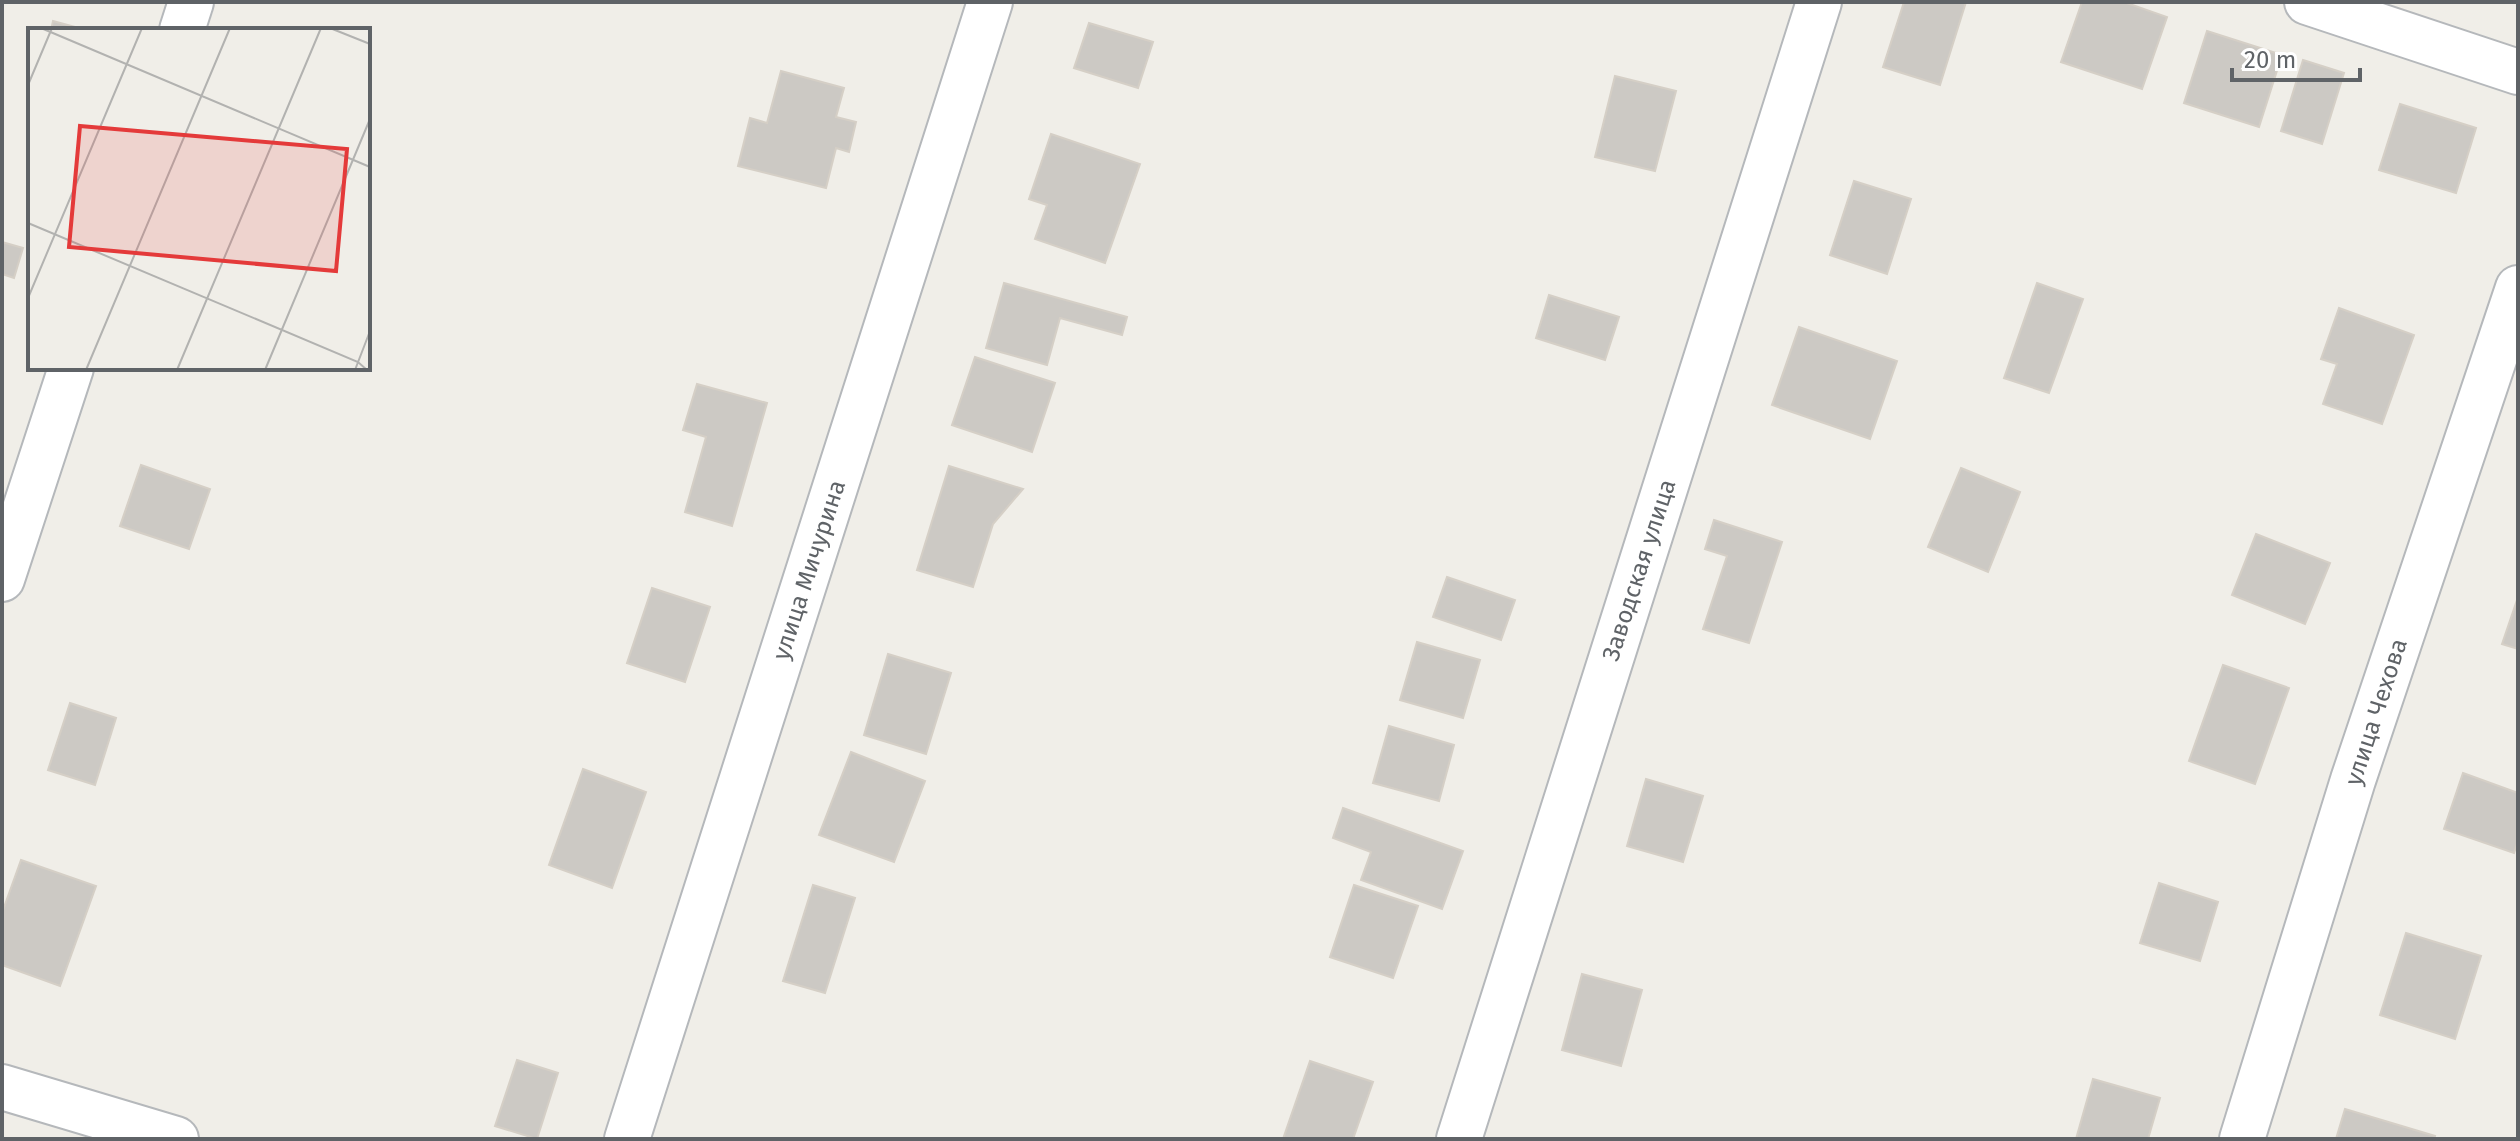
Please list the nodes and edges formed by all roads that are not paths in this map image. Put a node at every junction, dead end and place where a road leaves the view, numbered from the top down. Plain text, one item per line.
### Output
1 (191, 2) edge
2 (990, 2) edge
3 (1819, 2) edge
4 (2307, 2) edge
5 (183, 28) edge
6 (2518, 72) edge
7 (2518, 288) edge
8 (70, 370) edge
9 (2, 579) edge
10 (2, 1087) edge
11 (176, 1139) edge
12 (627, 1139) edge
13 (1459, 1139) edge
14 (2242, 1139) edge

1 - 5 street
2 - 12 street, улица Мичурина
3 - 13 street, Заводская улица
4 - 6 street
7 - 14 street, улица Чехова
8 - 9 street
10 - 11 street

